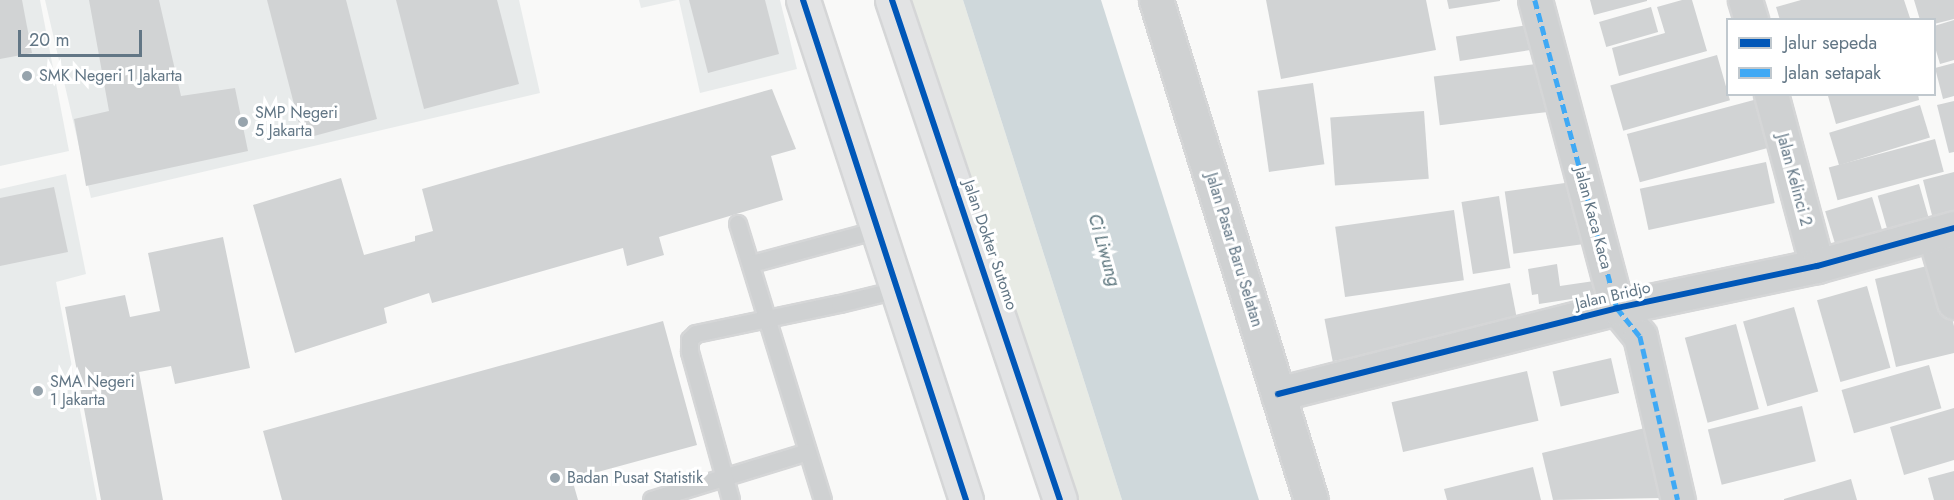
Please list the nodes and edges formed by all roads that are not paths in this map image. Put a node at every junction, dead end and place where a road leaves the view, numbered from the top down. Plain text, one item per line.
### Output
1 (803, 0) edge
2 (892, 0) edge
3 (1156, 0) edge
4 (1535, 0) edge
5 (1745, 0) edge
6 (1750, 18) edge
7 (1772, 96) edge
8 (738, 224) dead end
9 (878, 230) junction
10 (1944, 231) edge
11 (752, 264) junction
12 (1817, 266) junction
13 (897, 290) junction
14 (1954, 302) edge
15 (1617, 308) junction
16 (768, 320) junction
17 (1278, 393) junction
18 (808, 452) junction
19 (725, 478) junction
20 (652, 500) edge
21 (731, 500) edge
22 (823, 500) edge
23 (966, 500) edge
24 (1060, 500) edge
25 (1311, 500) edge
26 (1678, 500) edge

1 - 9 main road
2 - 24 main road, Jalan Dokter Sutomo
3 - 17 street, Jalan Pasar Baru Selatan
4 - 15 street, Jalan Kaca Kaca
5 - 6 street
7 - 12 street, Jalan Kelinci 2
8 - 11 lane
9 - 11 lane
9 - 13 main road
10 - 12 street, Jalan Bridjo
10 - 14 street
11 - 16 lane
12 - 15 street, Jalan Bridjo
13 - 16 lane
13 - 23 main road
15 - 17 street, Jalan Bridjo
15 - 26 street, Jalan Kaca Kaca
16 - 18 lane
16 - 19 lane
17 - 25 street, Jalan Pasar Baru Selatan
18 - 19 lane
18 - 22 lane
19 - 20 lane
19 - 21 lane

